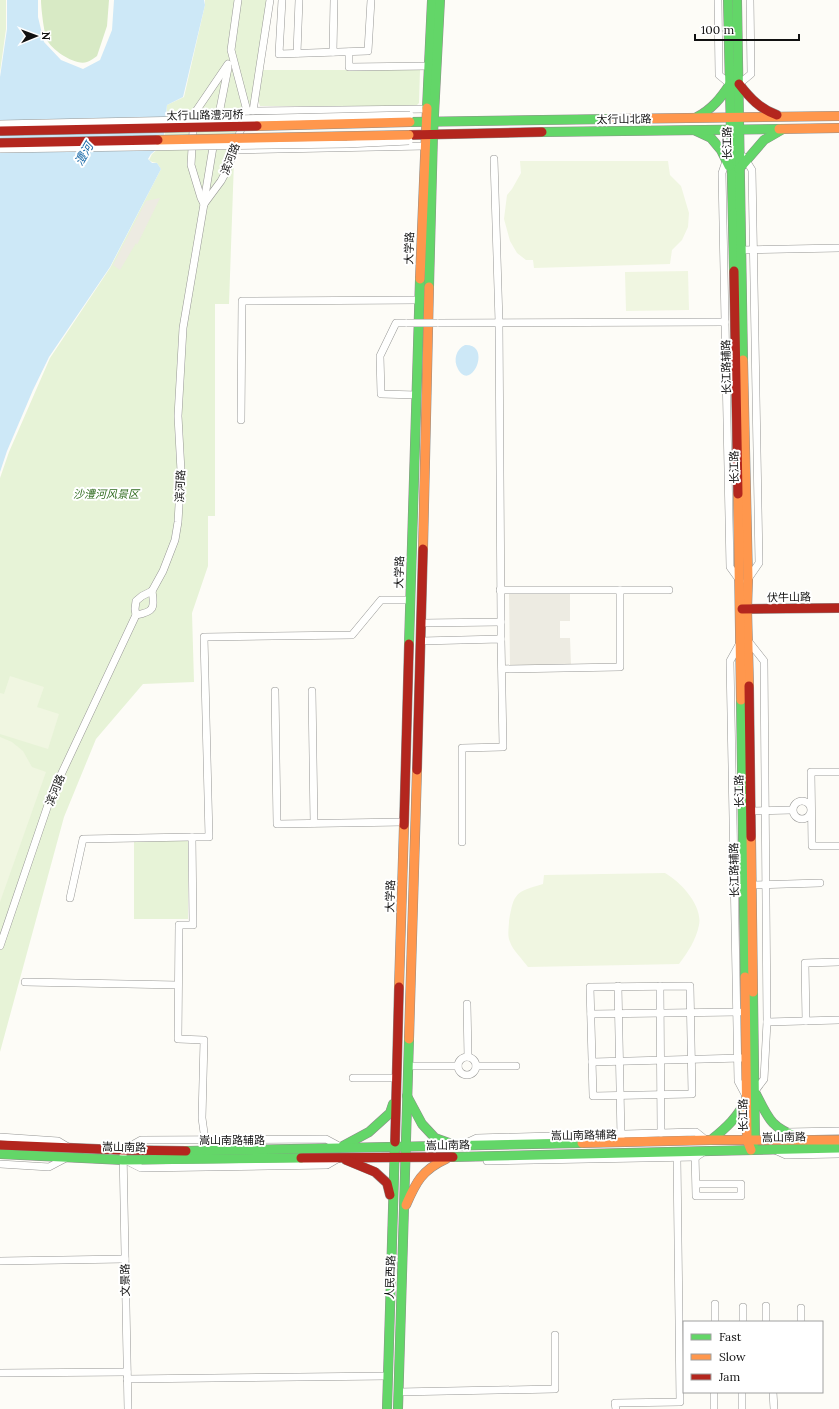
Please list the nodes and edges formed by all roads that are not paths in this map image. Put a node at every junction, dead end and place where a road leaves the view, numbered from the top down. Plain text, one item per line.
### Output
1 (238, 0) edge
2 (270, 0) edge
3 (282, 0) edge
4 (299, 0) edge
5 (334, 0) edge
6 (371, 0) edge
7 (432, 0) edge
8 (440, 0) edge
9 (718, 0) edge
10 (728, 0) edge
11 (737, 0) edge
12 (750, 0) edge
13 (231, 50) junction
14 (333, 52) junction
15 (349, 52) junction
16 (297, 53) junction
17 (228, 64) junction
18 (429, 66) junction
19 (734, 84) junction
20 (427, 109) junction
21 (250, 111) junction
22 (839, 116) edge
23 (785, 117) junction
24 (410, 118) joint
25 (734, 118) junction
26 (692, 119) junction
27 (430, 122) junction
28 (0, 124) edge
29 (217, 124) junction
30 (734, 128) junction
31 (784, 128) junction
32 (839, 128) edge
33 (692, 130) junction
34 (0, 131) edge
35 (429, 134) junction
36 (409, 138) junction
37 (0, 143) edge
38 (214, 143) junction
39 (425, 146) junction
40 (235, 148) junction
41 (0, 149) edge
42 (732, 154) junction
43 (494, 159) dead end
44 (747, 160) junction
45 (735, 169) junction
46 (204, 204) junction
47 (839, 248) edge
48 (742, 250) junction
49 (754, 250) junction
50 (419, 300) junction
51 (499, 322) junction
52 (725, 322) junction
53 (417, 395) junction
54 (241, 420) dead end
55 (744, 580) junction
56 (500, 590) junction
57 (620, 590) junction
58 (669, 590) dead end
59 (152, 591) junction
60 (410, 600) junction
61 (839, 608) edge
62 (744, 609) junction
63 (136, 615) junction
64 (501, 622) junction
65 (422, 623) junction
66 (501, 639) junction
67 (421, 641) junction
68 (745, 643) junction
69 (502, 670) junction
70 (312, 691) dead end
71 (275, 692) dead end
72 (839, 772) edge
73 (811, 809) junction
74 (792, 810) junction
75 (751, 811) junction
76 (765, 811) junction
77 (404, 822) junction
78 (314, 823) junction
79 (192, 837) junction
80 (462, 842) dead end
81 (839, 846) edge
82 (820, 883) dead end
83 (752, 885) junction
84 (766, 885) junction
85 (70, 898) dead end
86 (0, 946) edge
87 (839, 962) edge
88 (399, 973) junction
89 (411, 974) junction
90 (25, 982) dead end
91 (178, 985) junction
92 (618, 986) junction
93 (660, 986) junction
94 (467, 1004) dead end
95 (767, 1011) junction
96 (745, 1012) junction
97 (660, 1013) junction
98 (691, 1013) junction
99 (591, 1014) junction
100 (618, 1014) junction
101 (839, 1020) edge
102 (806, 1021) junction
103 (767, 1022) junction
104 (468, 1057) junction
105 (742, 1058) junction
106 (691, 1059) junction
107 (660, 1060) junction
108 (619, 1061) junction
109 (592, 1062) junction
110 (408, 1066) junction
111 (458, 1066) junction
112 (476, 1066) junction
113 (516, 1066) dead end
114 (352, 1078) dead end
115 (396, 1078) junction
116 (755, 1091) junction
117 (396, 1095) junction
118 (661, 1095) junction
119 (407, 1096) junction
120 (620, 1096) junction
121 (746, 1098) junction
122 (839, 1131) edge
123 (784, 1132) junction
124 (661, 1133) junction
125 (0, 1137) edge
126 (621, 1138) junction
127 (206, 1140) junction
128 (709, 1140) junction
129 (751, 1140) junction
130 (803, 1140) junction
131 (839, 1140) edge
132 (771, 1144) junction
133 (0, 1145) edge
134 (394, 1146) junction
135 (406, 1146) junction
136 (458, 1146) junction
137 (341, 1147) junction
138 (839, 1148) edge
139 (751, 1150) junction
140 (57, 1152) junction
141 (68, 1153) junction
142 (0, 1154) edge
143 (695, 1154) junction
144 (839, 1154) edge
145 (123, 1155) junction
146 (340, 1157) junction
147 (394, 1157) junction
148 (457, 1157) junction
149 (406, 1158) junction
150 (677, 1158) junction
151 (0, 1164) edge
152 (696, 1184) junction
153 (392, 1208) junction
154 (404, 1210) junction
155 (125, 1259) junction
156 (0, 1261) edge
157 (715, 1304) dead end
158 (766, 1306) dead end
159 (743, 1307) dead end
160 (801, 1308) dead end
161 (715, 1321) edge
162 (743, 1321) edge
163 (766, 1321) edge
164 (801, 1321) edge
165 (555, 1335) dead end
166 (682, 1364) edge
167 (0, 1373) edge
168 (127, 1376) junction
169 (388, 1376) junction
170 (398, 1392) junction
171 (714, 1393) edge
172 (742, 1393) edge
173 (773, 1393) edge
174 (128, 1409) edge
175 (387, 1409) edge
176 (398, 1409) edge
177 (616, 1409) edge
178 (714, 1409) edge
179 (742, 1409) edge
180 (774, 1409) edge

1 - 13 street
2 - 21 street, 滨河路
3 - 16 street
4 - 16 street
5 - 14 street
6 - 15 street
7 - 18 main road, 大学路
8 - 27 main road, 大学路
9 - 19 street
10 - 19 main road, 长江路
11 - 19 main road, 长江路
12 - 19 street
13 - 17 street
13 - 21 street
14 - 15 street
14 - 16 street
15 - 18 street
17 - 29 street
17 - 46 street
18 - 20 main road, 大学路
19 - 23 main road
19 - 25 main road, 长江路
19 - 26 main road
20 - 21 street
20 - 27 main road, 大学路
21 - 40 street, 滨河路
22 - 23 main road, 太行山北路
23 - 25 main road, 太行山北路
24 - 27 main road, 太行山北路
24 - 29 main road, 太行山路澧河桥, bridge
25 - 26 main road, 太行山北路
25 - 30 main road, 长江路
26 - 27 main road, 太行山北路
27 - 35 main road, 大学路
28 - 29 street, 太行山路澧河桥, bridge
29 - 34 main road, 太行山路澧河桥, bridge
30 - 31 main road, 太行山北路
30 - 33 main road, 太行山北路
30 - 42 main road, 长江路
31 - 32 main road, 太行山北路
31 - 44 main road
33 - 35 main road, 太行山北路
33 - 42 main road
35 - 36 main road, 太行山北路
35 - 39 main road, 大学路
35 - 65 main road, 大学路
36 - 38 main road, bridge
36 - 40 street, bridge
37 - 38 main road, bridge
38 - 40 street, bridge
38 - 41 street, bridge
38 - 46 street
39 - 40 street
39 - 50 main road, 大学路
40 - 46 street, 滨河路
42 - 44 street
42 - 45 main road, 长江路
42 - 45 main road
42 - 52 street, 长江路辅路
43 - 51 street
44 - 45 main road
44 - 49 street
45 - 48 main road, 长江路
45 - 55 main road, 长江路
46 - 59 street, 滨河路
47 - 49 street
48 - 49 street
48 - 55 main road, 长江路
49 - 55 street
50 - 53 main road, 大学路
50 - 54 street
51 - 52 street
51 - 53 street, bridge
51 - 56 street
52 - 55 street, 长江路辅路
53 - 60 main road, 大学路
55 - 62 main road, 长江路
56 - 57 street
56 - 64 street
57 - 58 street
57 - 69 street
59 - 63 street, 滨河路
59 - 63 street
60 - 77 main road, 大学路
60 - 79 street
61 - 62 main road, 伏牛山路
62 - 68 main road, 长江路
63 - 86 street, 滨河路
64 - 65 street
64 - 66 street
65 - 67 main road, 大学路
66 - 67 street
66 - 69 street
67 - 89 main road, 大学路
68 - 75 main road, 长江路
68 - 76 street
68 - 96 main road, 长江路
69 - 80 street
70 - 78 street
71 - 78 street
72 - 73 street
73 - 74 street
73 - 74 street
73 - 81 street
74 - 76 street
75 - 76 street
75 - 83 main road, 长江路
76 - 84 street
77 - 78 street
77 - 88 main road, 大学路
79 - 85 street
79 - 91 street
82 - 84 street
83 - 84 street
83 - 96 main road, 长江路
84 - 95 street
87 - 102 street
88 - 89 main road
88 - 115 main road, 大学路
89 - 110 main road, 大学路
90 - 91 street
91 - 127 street
92 - 93 street
92 - 99 street
92 - 100 street
93 - 97 street
93 - 98 street
94 - 104 street
95 - 96 street
95 - 103 street
96 - 98 street
96 - 105 main road, 长江路
96 - 116 main road, 长江路
97 - 98 street
97 - 100 street
97 - 107 street
98 - 106 street
99 - 100 street
99 - 109 street
100 - 108 street
101 - 102 street
102 - 103 street
103 - 116 street
104 - 111 street
104 - 112 street
105 - 106 street
105 - 121 main road, 长江路
106 - 107 street
106 - 118 street
107 - 108 street
107 - 118 street
108 - 109 street
108 - 120 street
109 - 120 street
110 - 111 street
110 - 119 main road, 大学路
111 - 112 street
112 - 113 street
114 - 115 street
115 - 117 main road, 大学路
116 - 123 main road
116 - 129 main road, 长江路
117 - 134 main road, 大学路
117 - 137 main road
118 - 120 street
118 - 124 street
119 - 135 main road, 大学路
119 - 136 main road
120 - 126 street
121 - 128 main road
121 - 129 main road, 长江路
122 - 123 street
123 - 130 main road
123 - 132 street
124 - 126 street, 嵩山南路辅路
124 - 128 street, 嵩山南路辅路
125 - 141 street
126 - 128 main road, 嵩山南路
126 - 136 main road, 嵩山南路
127 - 137 street, 嵩山南路辅路
127 - 145 street, 嵩山南路辅路
128 - 129 main road, 嵩山南路
129 - 132 main road, 嵩山南路
129 - 139 main road, 长江路
130 - 131 main road, 嵩山南路
130 - 132 main road, 嵩山南路
132 - 138 main road, 嵩山南路
132 - 139 main road, 嵩山南路
132 - 144 street
133 - 140 main road
134 - 135 main road, 嵩山南路
134 - 137 main road, 嵩山南路
134 - 147 main road, 人民西路
135 - 136 main road, 嵩山南路
135 - 149 main road, 人民西路
137 - 145 main road, 嵩山南路
139 - 143 main road, 嵩山南路
140 - 141 main road, 嵩山南路
140 - 142 main road
141 - 145 main road, 嵩山南路
141 - 151 street
143 - 148 main road, 嵩山南路
143 - 150 street
143 - 152 street
145 - 146 main road, 嵩山南路
145 - 155 street, 文景路
146 - 147 main road, 嵩山南路
146 - 153 main road
147 - 149 main road, 嵩山南路
147 - 153 main road, 人民西路
148 - 149 main road, 嵩山南路
148 - 150 street
148 - 154 main road
149 - 154 main road, 人民西路
150 - 166 street
152 - 152 street
153 - 169 main road, 人民西路
154 - 170 main road, 人民西路
155 - 156 street
155 - 168 street, 文景路
157 - 161 street
158 - 163 street
159 - 162 street
160 - 164 street
165 - 170 street
166 - 177 street
167 - 168 street
168 - 169 street
168 - 174 street, 文景路
169 - 175 main road, 人民西路
170 - 176 main road, 人民西路
171 - 178 street
172 - 179 street
173 - 180 street

